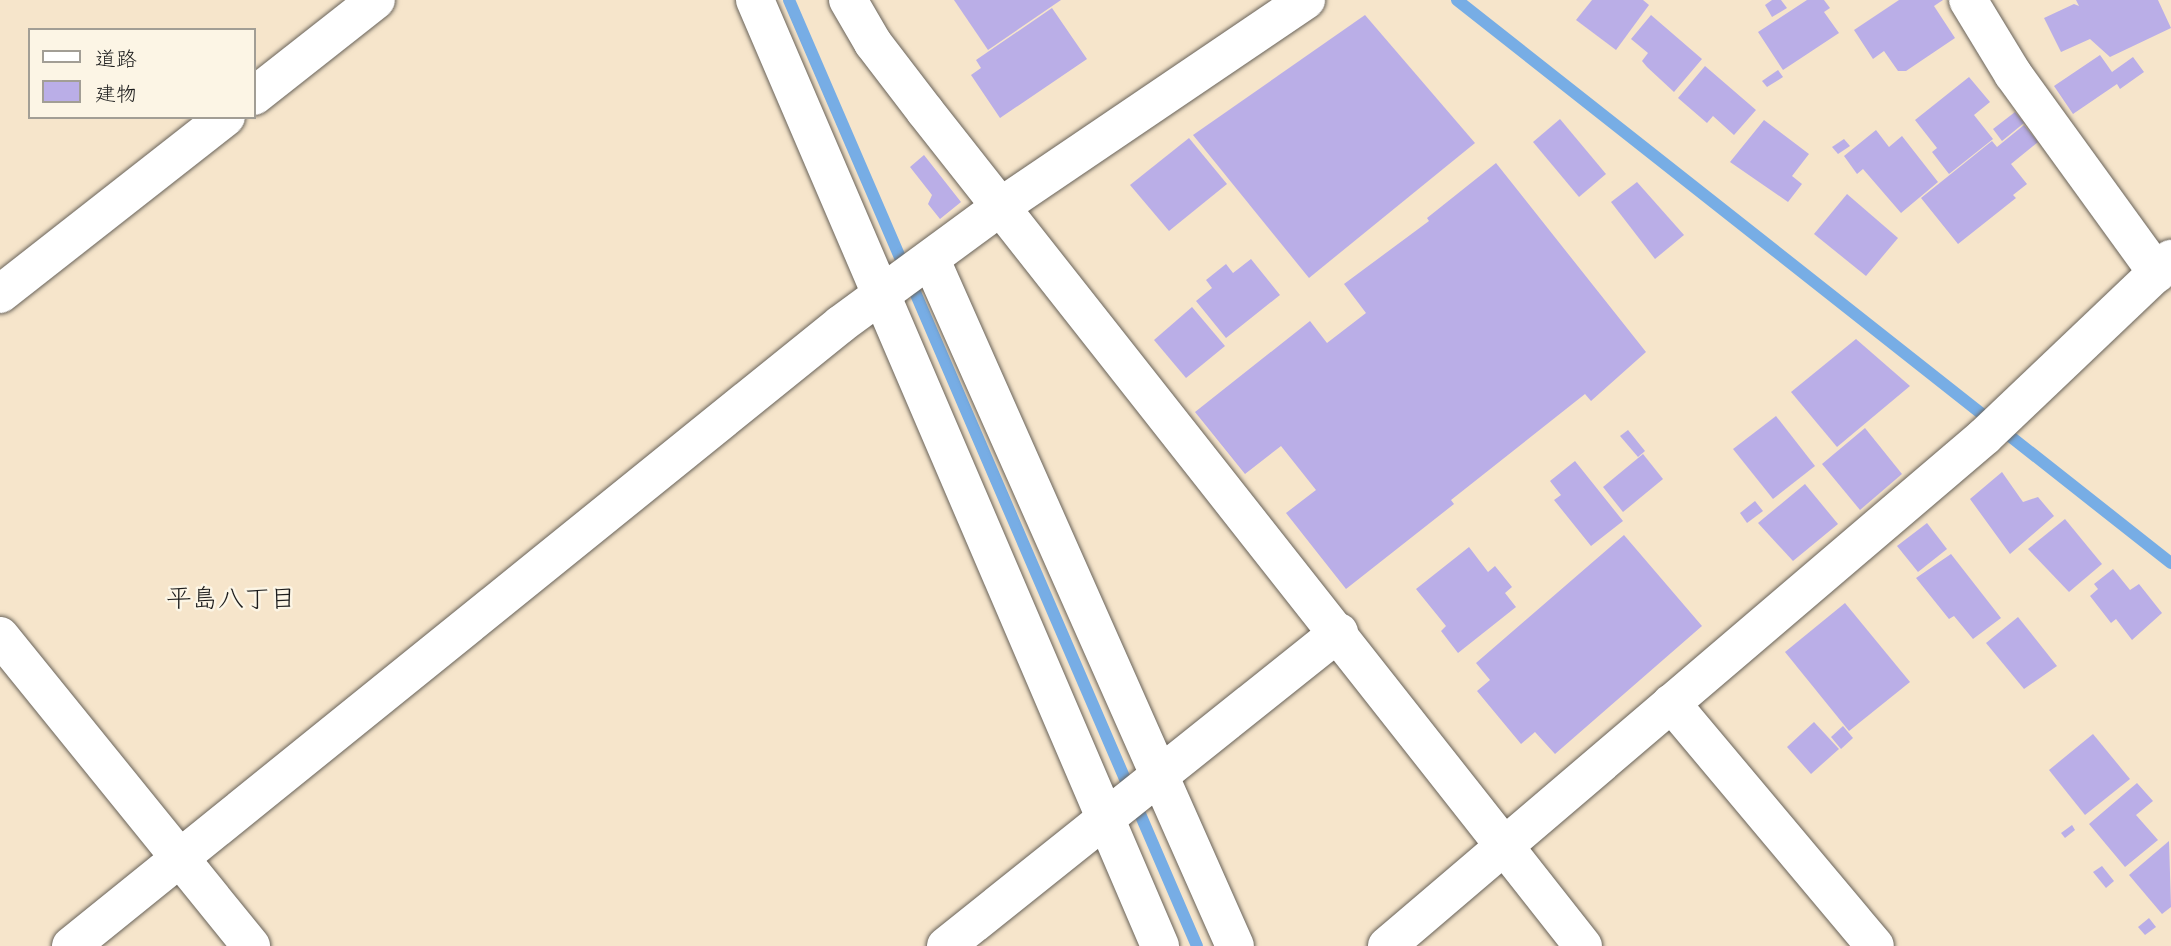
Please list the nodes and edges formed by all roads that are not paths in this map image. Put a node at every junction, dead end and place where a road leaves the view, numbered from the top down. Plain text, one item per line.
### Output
1 (376, 0) edge
2 (755, 0) edge
3 (848, 0) edge
4 (1306, 0) edge
5 (1968, 0) edge
6 (256, 94) edge
7 (223, 119) edge
8 (1003, 205) junction
9 (2164, 266) edge
10 (909, 275) junction
11 (0, 294) edge
12 (1339, 632) junction
13 (0, 636) edge
14 (1671, 702) junction
15 (1134, 796) junction
16 (1508, 847) junction
17 (180, 859) junction
18 (71, 946) edge
19 (251, 946) edge
20 (946, 946) edge
21 (1160, 946) edge
22 (1235, 946) edge
23 (1387, 946) edge
24 (1583, 946) edge
25 (1875, 946) edge

1 - 6 street
2 - 10 street
3 - 8 street
4 - 8 street
5 - 9 street
7 - 11 street
8 - 10 street
8 - 12 street
9 - 14 street
10 - 15 street
10 - 15 street
10 - 17 street
12 - 15 street
12 - 16 street
13 - 17 street
14 - 16 street
14 - 25 street
15 - 20 street
15 - 21 street
15 - 22 street
16 - 23 street
16 - 24 street
17 - 18 street
17 - 19 street

